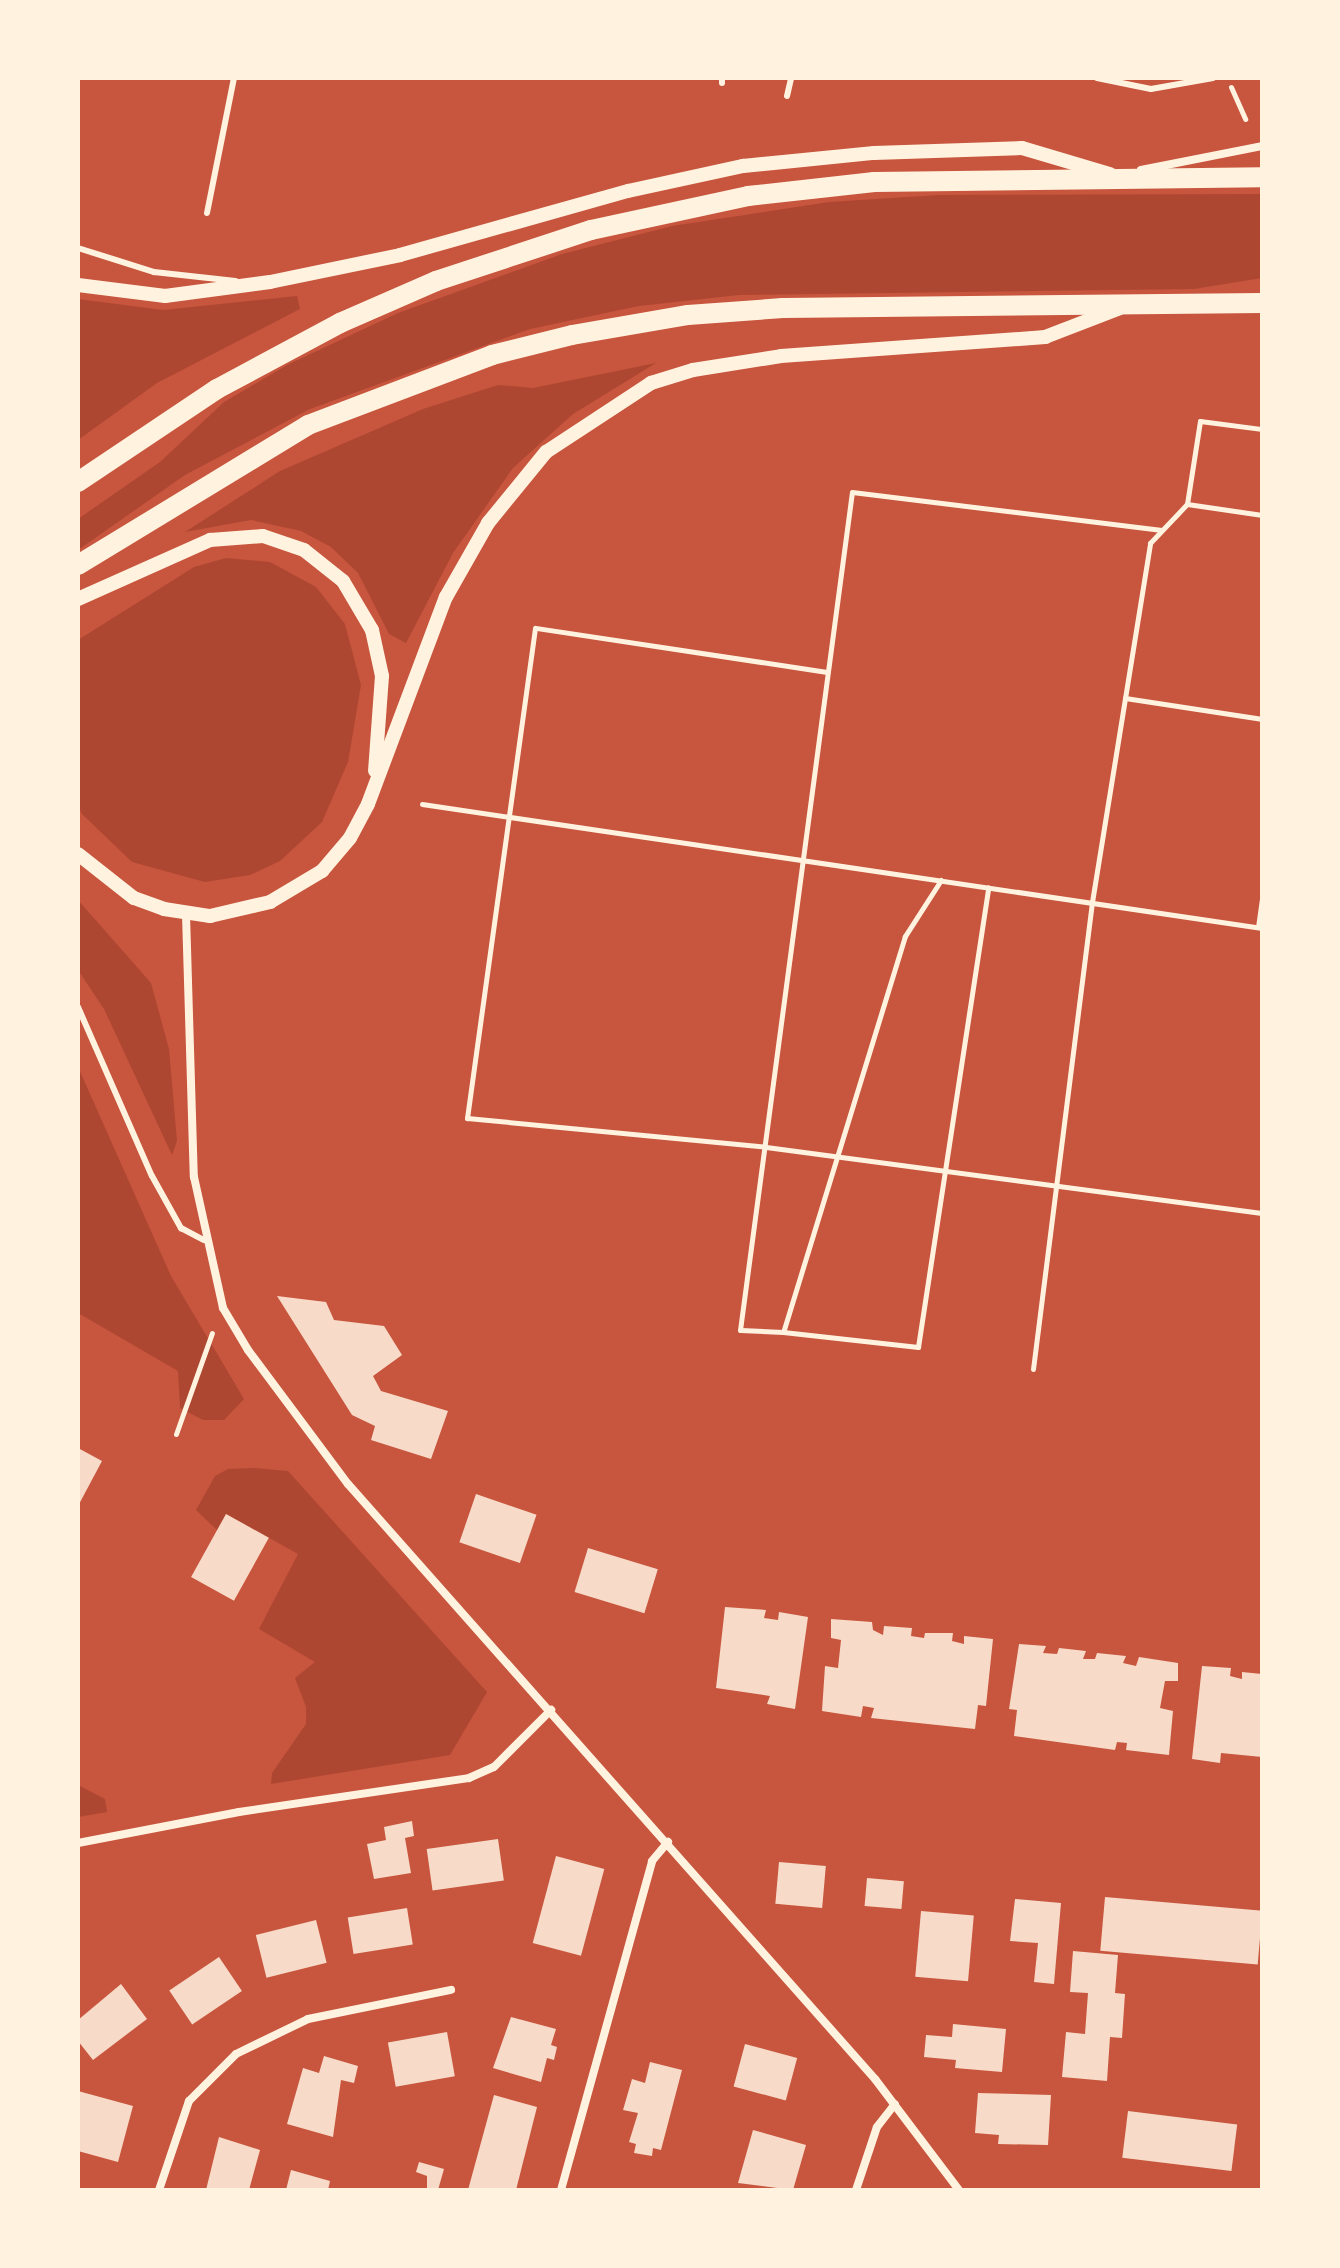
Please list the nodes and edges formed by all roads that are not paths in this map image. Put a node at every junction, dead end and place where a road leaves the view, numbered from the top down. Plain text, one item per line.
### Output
1 (234, 78) edge
2 (791, 78) edge
3 (1097, 78) edge
4 (1213, 78) edge
5 (787, 96) dead end
6 (1262, 146) edge
7 (1114, 175) junction
8 (1262, 177) edge
9 (207, 213) dead end
10 (78, 248) edge
11 (255, 283) junction
12 (78, 285) edge
13 (1262, 303) edge
14 (1124, 306) junction
15 (78, 482) edge
16 (78, 565) edge
17 (78, 599) edge
18 (372, 793) junction
19 (78, 854) edge
20 (186, 914) junction
21 (78, 1007) edge
22 (204, 1240) junction
23 (551, 1710) junction
24 (668, 1842) junction
25 (78, 1843) edge
26 (451, 1990) dead end
27 (895, 2104) junction
28 (159, 2190) edge
29 (561, 2190) edge
30 (856, 2190) edge
31 (959, 2190) edge

1 - 9 lane
2 - 5 lane
3 - 4 lane
6 - 7 street
7 - 8 main road
7 - 11 street
7 - 15 main road
10 - 11 lane
11 - 12 street
13 - 14 main road
14 - 16 main road
14 - 18 street
17 - 18 street
18 - 20 street
19 - 20 street
20 - 22 street
21 - 22 lane
22 - 23 street
23 - 24 street
23 - 25 street
24 - 27 street
24 - 29 street
26 - 28 street
27 - 30 street
27 - 31 street

